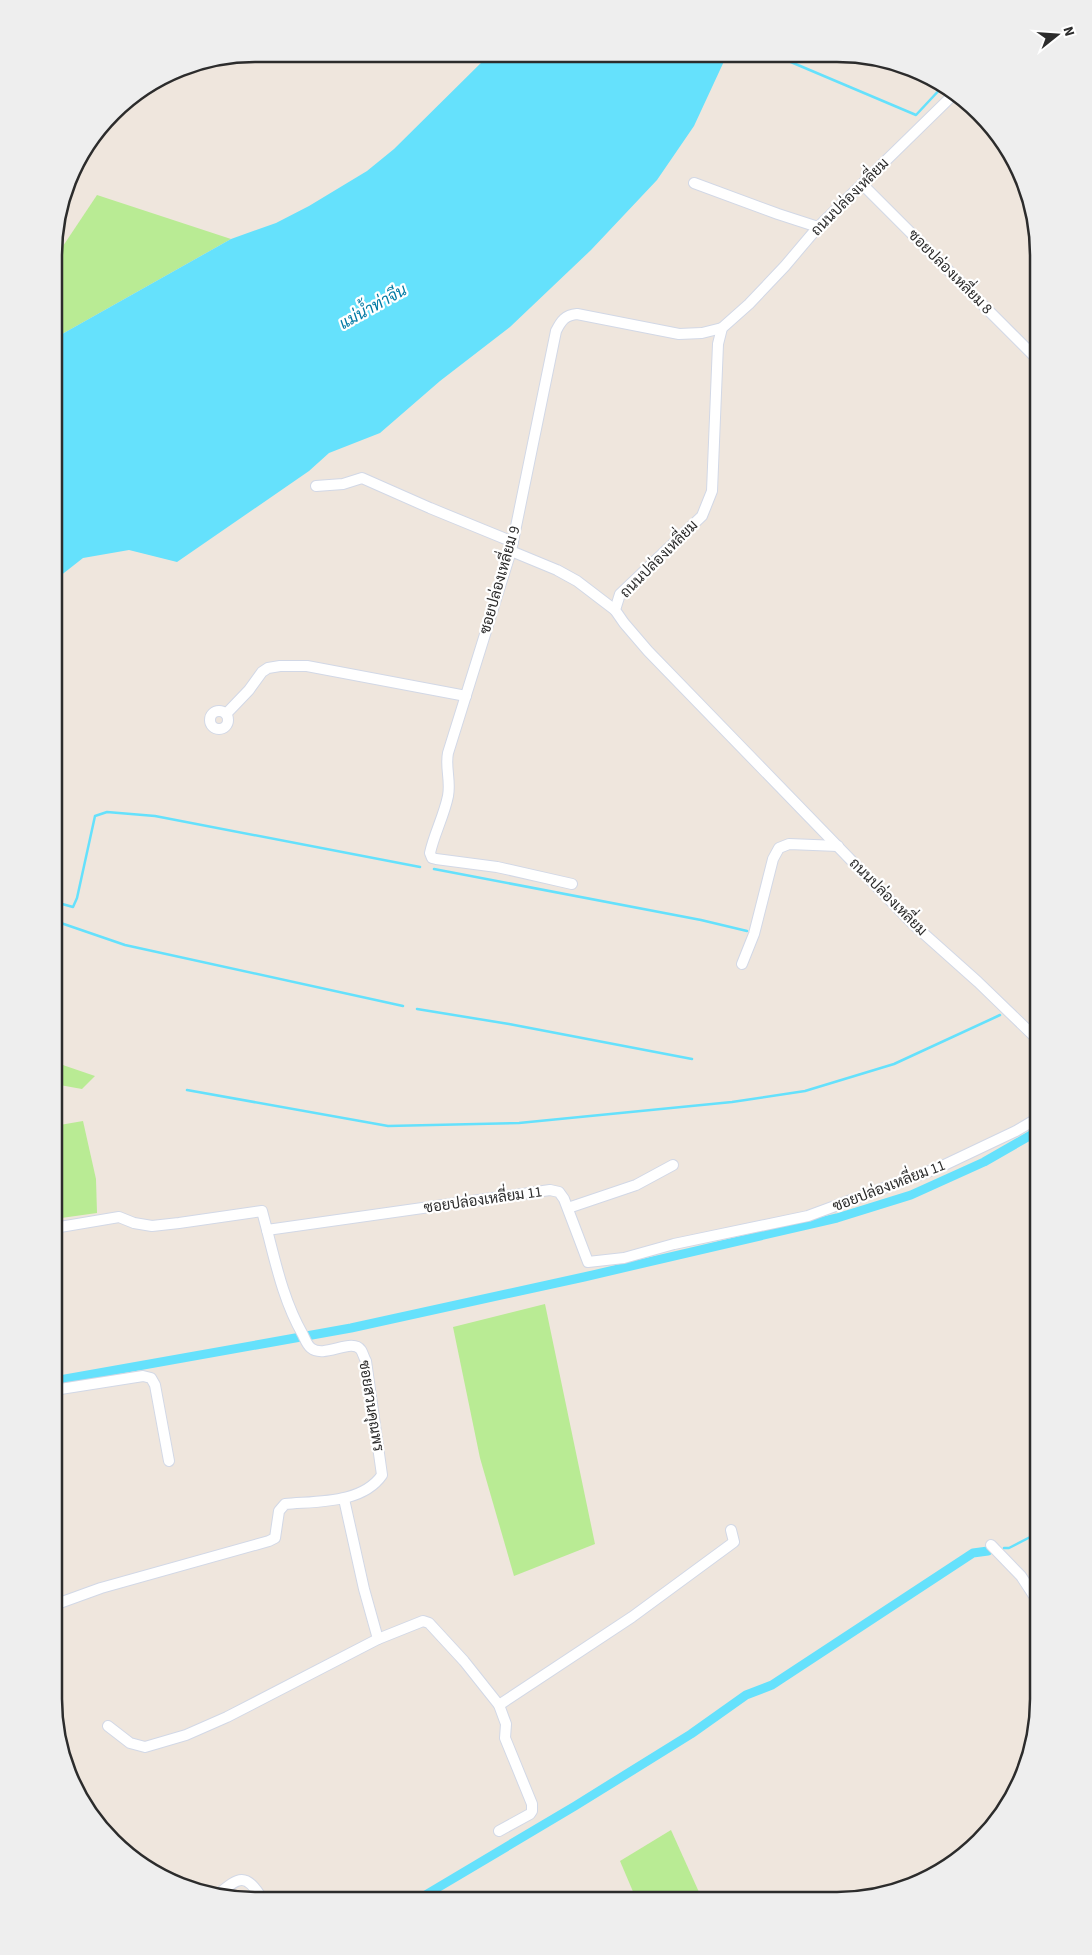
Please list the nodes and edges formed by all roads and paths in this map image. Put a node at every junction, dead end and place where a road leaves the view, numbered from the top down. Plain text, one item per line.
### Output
1 (949, 99) edge
2 (694, 183) dead end
3 (862, 184) junction
4 (818, 226) junction
5 (722, 328) junction
6 (1030, 352) edge
7 (316, 486) dead end
8 (512, 547) junction
9 (615, 610) junction
10 (466, 696) junction
11 (226, 714) dead end
12 (838, 846) junction
13 (572, 884) dead end
14 (742, 964) dead end
15 (1030, 1032) edge
16 (1030, 1123) edge
17 (673, 1165) dead end
18 (568, 1208) junction
19 (62, 1227) edge
20 (267, 1230) junction
21 (62, 1389) edge
22 (169, 1461) dead end
23 (344, 1499) junction
24 (731, 1530) dead end
25 (992, 1544) dead end
26 (1030, 1590) edge
27 (62, 1602) edge
28 (378, 1639) junction
29 (499, 1705) junction
30 (108, 1726) dead end
31 (499, 1831) dead end
32 (224, 1890) edge
33 (257, 1892) edge

1 - 3 street, ถนนปล่องเหลี่ยม
2 - 4 street
3 - 4 street, ถนนปล่องเหลี่ยม
3 - 6 street, ซอยปล่องเหลี่ยม 8
4 - 5 street, ถนนปล่องเหลี่ยม
5 - 8 street, ซอยปล่องเหลี่ยม 9
5 - 9 street, ถนนปล่องเหลี่ยม
7 - 8 street
8 - 9 street
8 - 10 street, ซอยปล่องเหลี่ยม 9
9 - 12 street, ถนนปล่องเหลี่ยม
10 - 11 street
10 - 13 street, ซอยปล่องเหลี่ยม 9
12 - 14 street
12 - 15 street, ถนนปล่องเหลี่ยม
16 - 18 street, ซอยปล่องเหลี่ยม 11
17 - 18 street
18 - 20 street, ซอยปล่องเหลี่ยม 11
19 - 20 street
20 - 23 street, ซอยสวนคุณพร
21 - 22 street
23 - 27 street, ซอยสวนคุณพร
23 - 28 street
24 - 29 street
25 - 26 street
28 - 29 street
28 - 30 street
29 - 31 street
32 - 33 street

